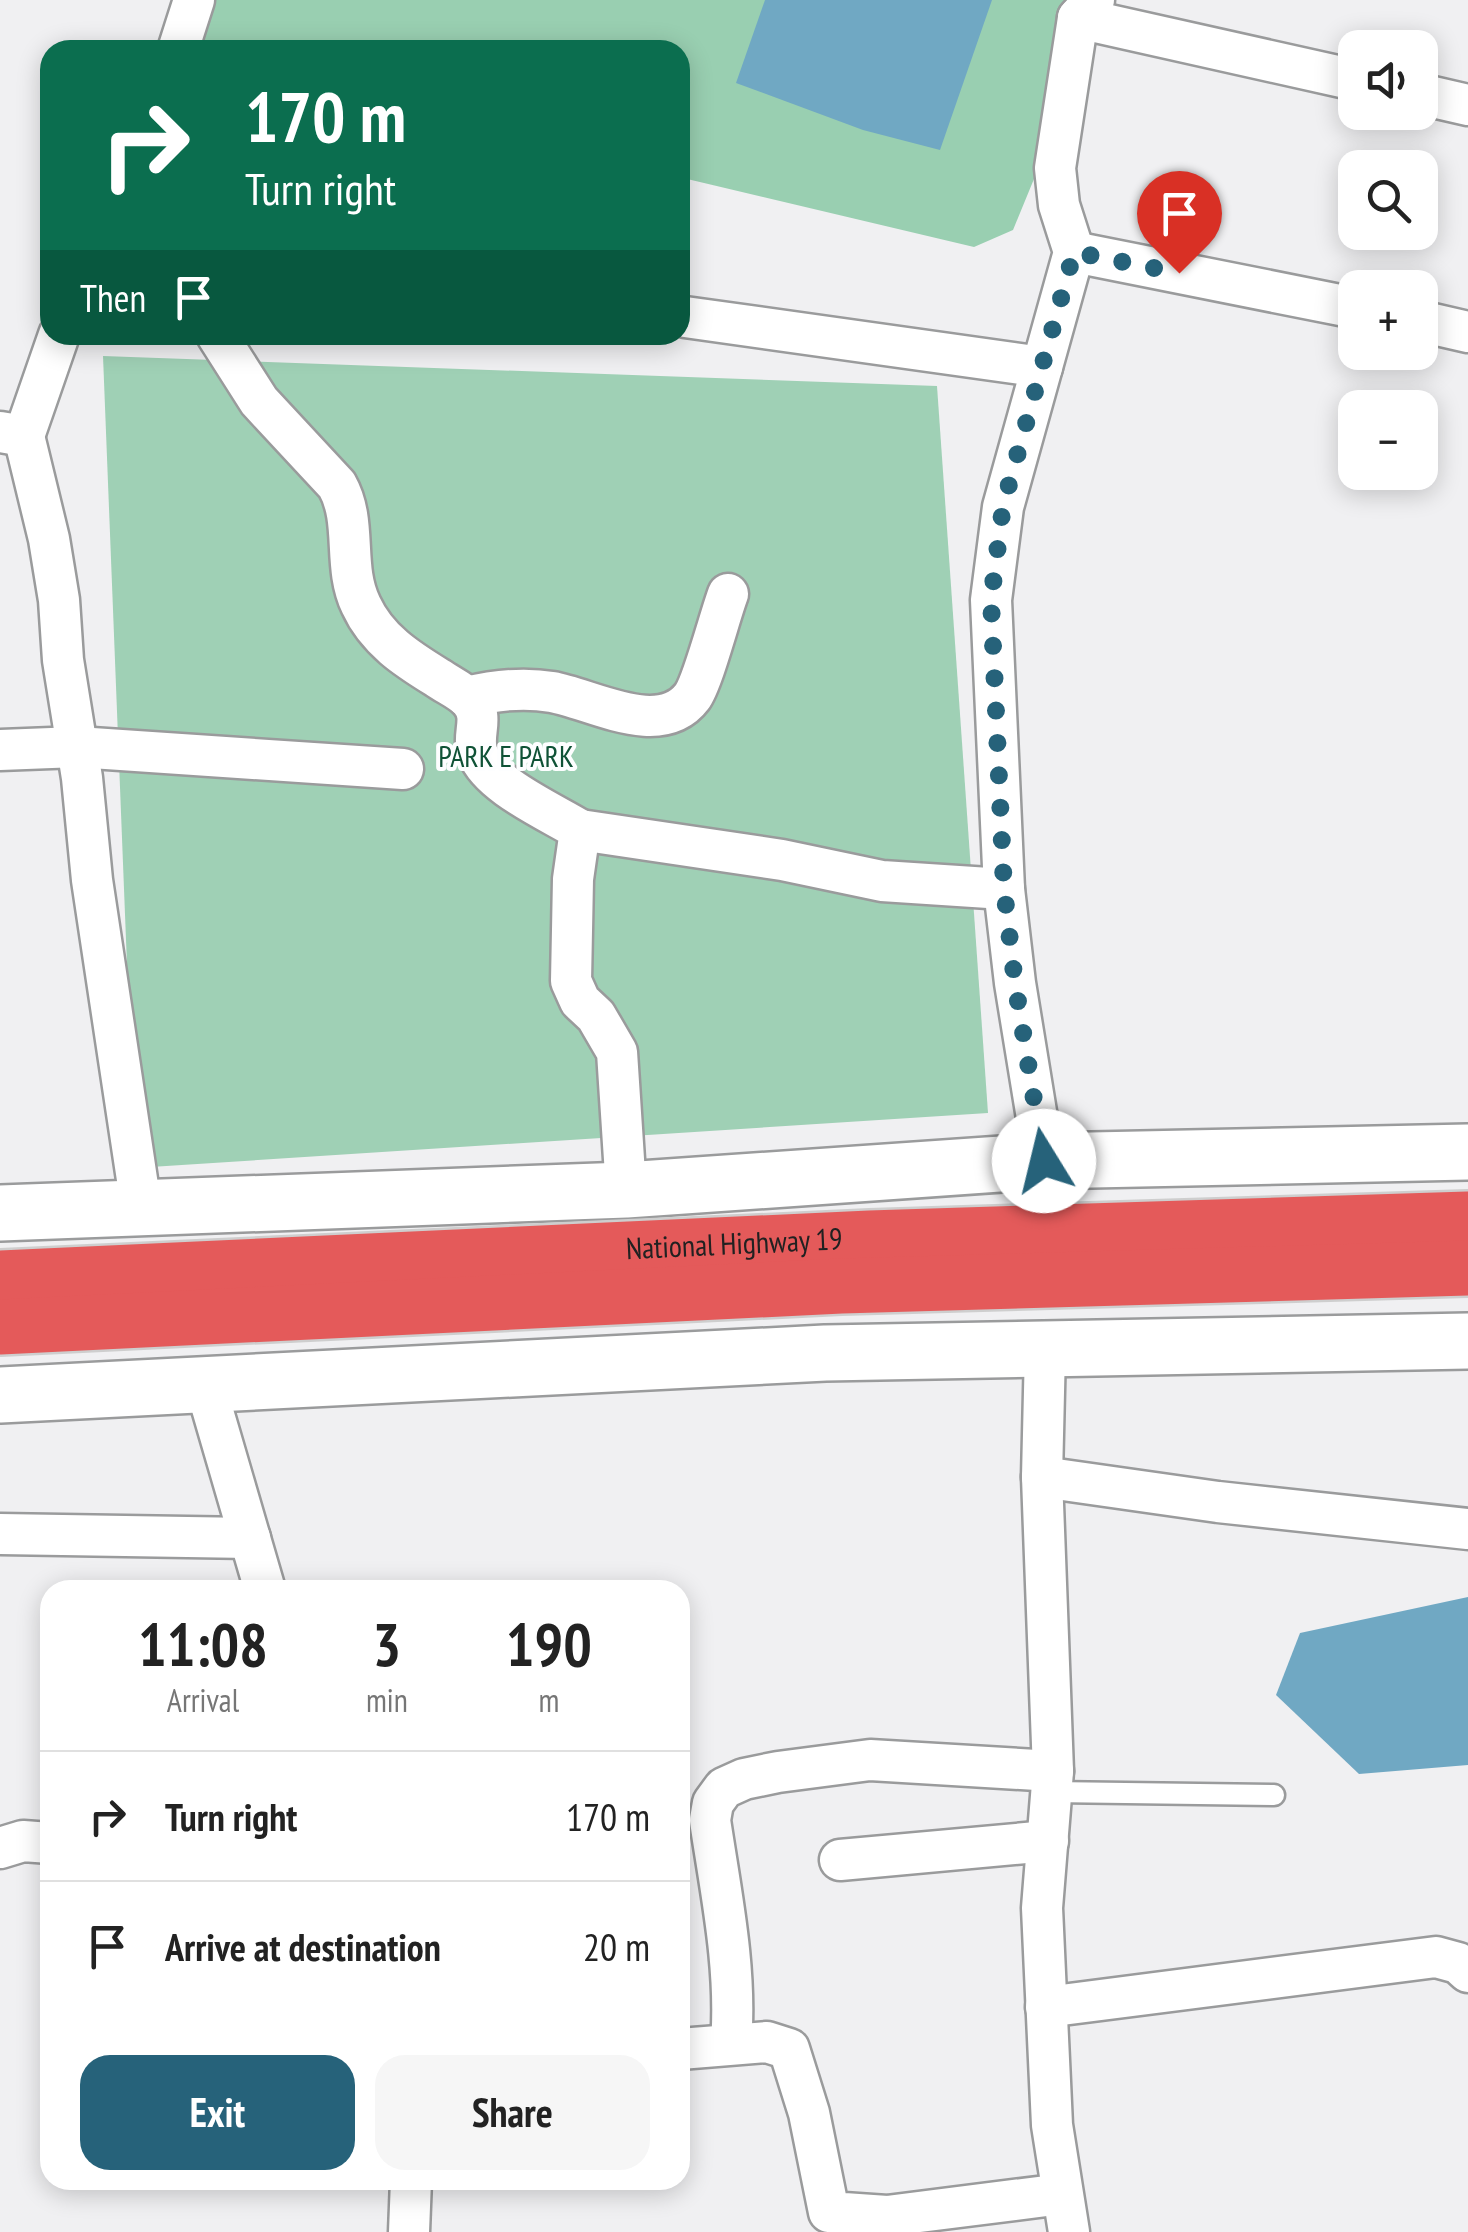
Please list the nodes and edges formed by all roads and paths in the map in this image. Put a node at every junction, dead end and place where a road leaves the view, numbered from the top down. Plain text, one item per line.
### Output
1 (194, 0) edge
2 (1086, 9) edge
3 (181, 40) edge
4 (1338, 76) edge
5 (1438, 98) edge
6 (1468, 106) edge
7 (1074, 252) junction
8 (1338, 305) edge
9 (690, 318) edge
10 (1438, 324) edge
11 (1468, 332) edge
12 (53, 345) edge
13 (223, 345) edge
14 (1042, 367) junction
15 (12, 434) edge
16 (728, 594) dead end
17 (467, 696) junction
18 (77, 747) junction
19 (0, 750) edge
20 (403, 769) dead end
21 (580, 830) junction
22 (1004, 889) junction
23 (1468, 1152) edge
24 (1044, 1161) junction
25 (626, 1190) junction
26 (141, 1206) junction
27 (0, 1213) edge
28 (1468, 1219) edge
29 (1468, 1268) edge
30 (0, 1278) edge
31 (0, 1327) edge
32 (1468, 1341) edge
33 (1045, 1349) junction
34 (205, 1384) junction
35 (0, 1395) edge
36 (1042, 1477) junction
37 (1468, 1529) edge
38 (0, 1534) edge
39 (250, 1538) junction
40 (262, 1580) edge
41 (1052, 1781) junction
42 (1274, 1795) dead end
43 (40, 1842) edge
44 (1048, 1842) junction
45 (0, 1848) edge
46 (840, 1860) dead end
47 (1468, 1972) edge
48 (1046, 2008) junction
49 (731, 2043) junction
50 (690, 2049) edge
51 (411, 2190) edge
52 (1065, 2213) edge
53 (828, 2222) edge
54 (409, 2232) edge

1 - 3 street
2 - 4 street
2 - 7 street
5 - 6 street
7 - 8 street
7 - 14 street
9 - 14 street
10 - 11 street
12 - 15 street
13 - 17 street
14 - 22 street
15 - 18 street
16 - 17 street
17 - 21 street
18 - 19 street
18 - 20 street
18 - 26 street
21 - 22 street
21 - 25 street
22 - 24 street
23 - 24 main road
24 - 25 main road
25 - 26 main road
26 - 27 main road
28 - 30 highway, National Highway 19
29 - 31 highway
32 - 33 main road
33 - 34 main road
33 - 36 street
34 - 35 main road
34 - 39 street
36 - 37 street
36 - 41 street
38 - 39 street
39 - 40 street
41 - 42 lane
41 - 44 street
41 - 49 street
43 - 45 street
44 - 46 street
44 - 48 street
47 - 48 street
48 - 52 street
49 - 50 street
49 - 53 street
51 - 54 street
52 - 53 street

